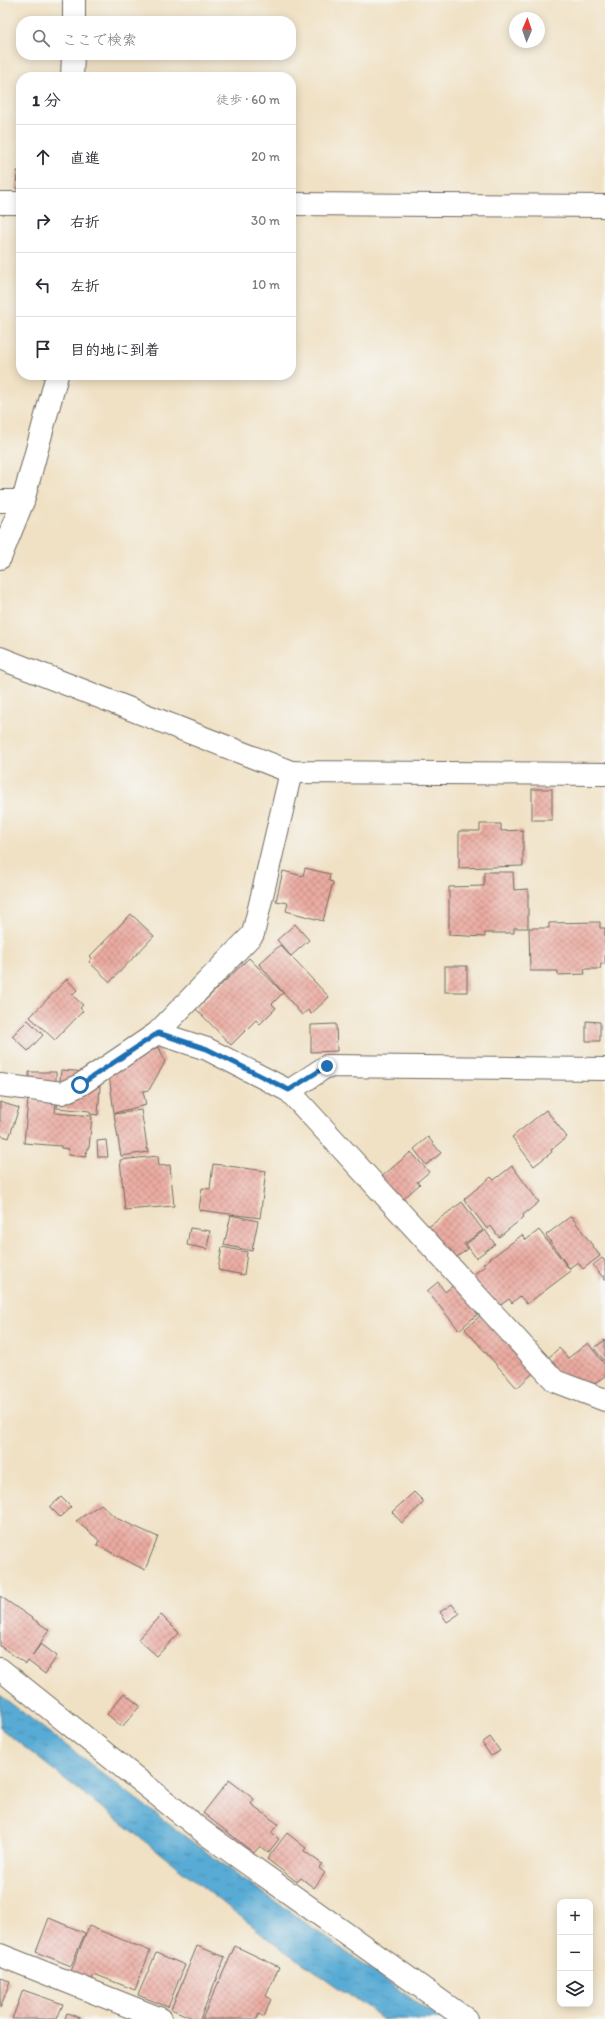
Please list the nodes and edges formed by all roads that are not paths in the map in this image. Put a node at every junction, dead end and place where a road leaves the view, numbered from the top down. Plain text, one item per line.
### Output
1 (74, 0) edge
2 (74, 16) edge
3 (73, 60) edge
4 (72, 72) edge
5 (0, 203) edge
6 (16, 203) edge
7 (296, 204) edge
8 (605, 206) edge
9 (56, 380) edge
10 (0, 501) edge
11 (23, 501) junction
12 (0, 558) edge
13 (0, 658) edge
14 (291, 772) junction
15 (605, 774) edge
16 (158, 1033) junction
17 (605, 1069) edge
18 (0, 1085) edge
19 (289, 1090) junction
20 (605, 1400) edge
21 (0, 1669) edge
22 (0, 1955) edge
23 (161, 2019) edge
24 (466, 2019) edge

1 - 2 street
3 - 4 street
5 - 6 street
7 - 8 street
9 - 11 street
10 - 11 street
11 - 12 street
13 - 14 street
14 - 15 street
14 - 16 street
16 - 18 street
16 - 19 street
17 - 19 street
19 - 20 street
21 - 24 street
22 - 23 street

